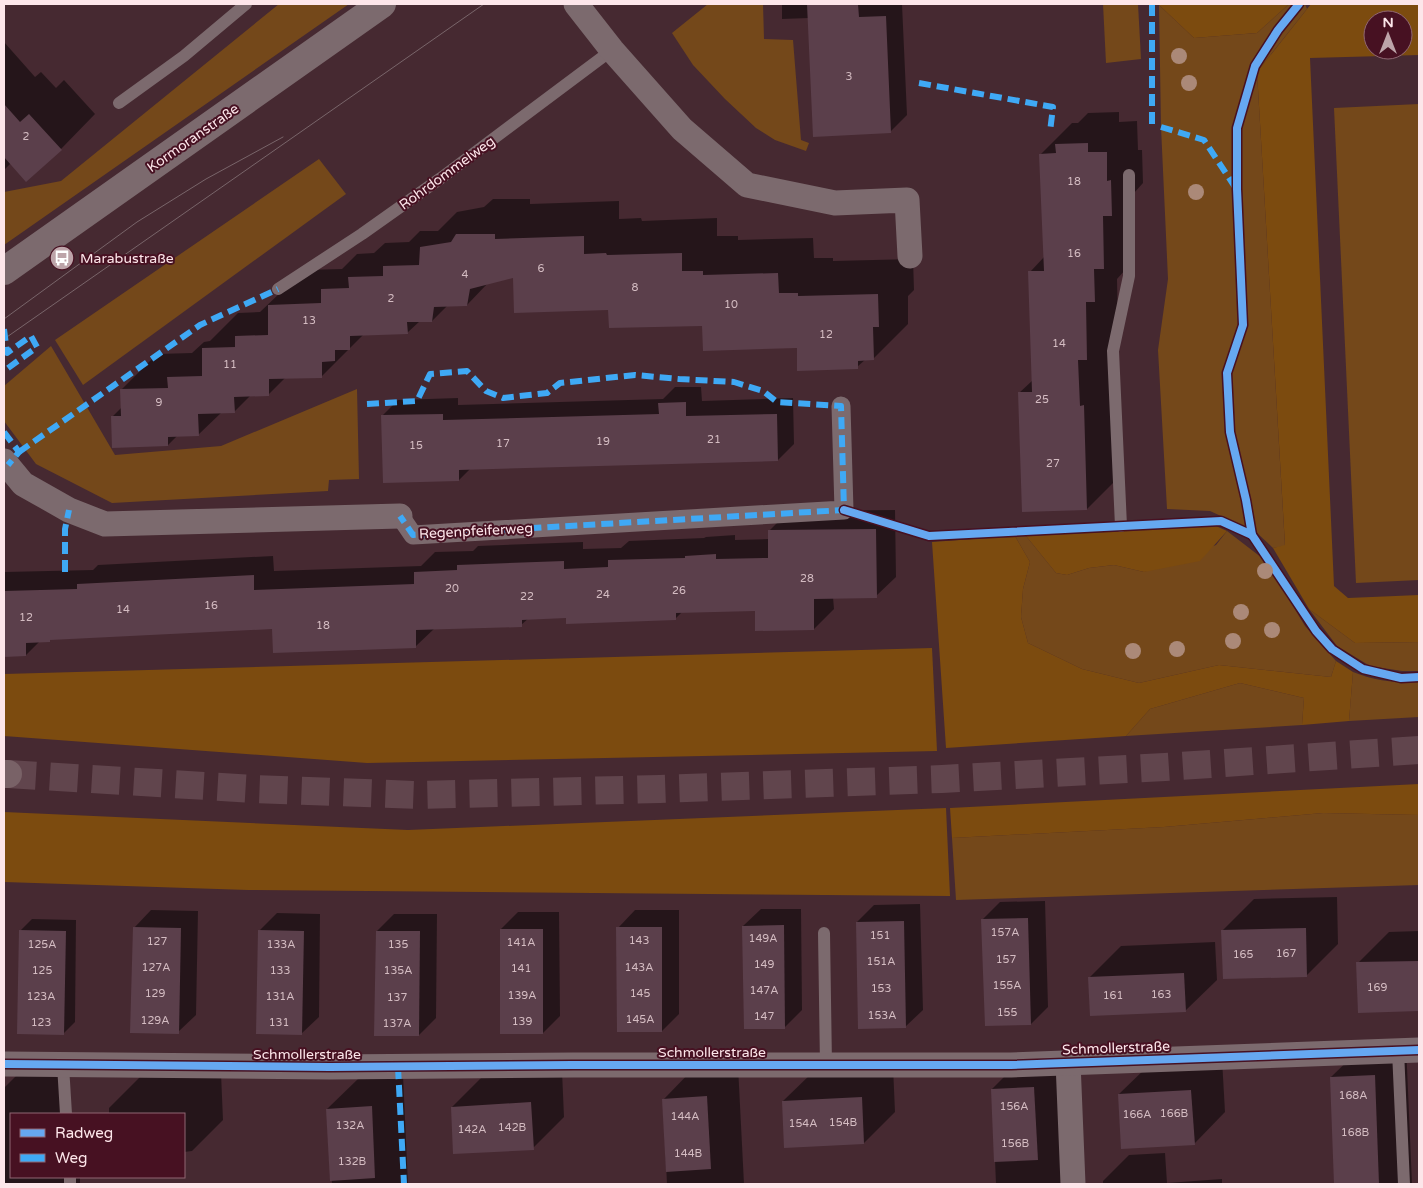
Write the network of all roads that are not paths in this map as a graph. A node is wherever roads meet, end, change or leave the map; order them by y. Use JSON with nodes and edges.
{"nodes":[{"id":1,"x":246,"y":4,"type":"edge"},
{"id":2,"x":382,"y":4,"type":"edge"},
{"id":3,"x":576,"y":4,"type":"edge"},
{"id":4,"x":612,"y":50,"type":"junction"},
{"id":5,"x":119,"y":103,"type":"dead end"},
{"id":6,"x":1129,"y":175,"type":"dead end"},
{"id":7,"x":910,"y":256,"type":"dead end"},
{"id":8,"x":4,"y":271,"type":"edge"},
{"id":9,"x":278,"y":289,"type":"dead end"},
{"id":10,"x":840,"y":406,"type":"dead end"},
{"id":11,"x":4,"y":461,"type":"edge"},
{"id":12,"x":400,"y":516,"type":"joint"},
{"id":13,"x":1121,"y":526,"type":"dead end"},
{"id":14,"x":824,"y":933,"type":"dead end"},
{"id":15,"x":1409,"y":1051,"type":"edge"},
{"id":16,"x":1068,"y":1062,"type":"junction"},
{"id":17,"x":4,"y":1064,"type":"edge"},
{"id":18,"x":63,"y":1065,"type":"junction"},
{"id":19,"x":826,"y":1065,"type":"junction"},
{"id":20,"x":66,"y":1113,"type":"edge"},
{"id":21,"x":1073,"y":1184,"type":"edge"},
{"id":22,"x":1404,"y":1184,"type":"edge"}],
"edges":[{"from":1,"to":5,"type":"lane"},
{"from":2,"to":8,"type":"street","name":"Kormoranstraße"},
{"from":3,"to":4,"type":"street"},
{"from":4,"to":7,"type":"street"},
{"from":4,"to":9,"type":"lane","name":"Rohrdommelweg"},
{"from":6,"to":13,"type":"lane"},
{"from":10,"to":12,"type":"street","name":"Regenpfeiferweg"},
{"from":11,"to":12,"type":"street","name":"Regenpfeiferweg"},
{"from":14,"to":19,"type":"lane"},
{"from":15,"to":16,"type":"street","name":"Schmollerstraße"},
{"from":15,"to":22,"type":"lane"},
{"from":16,"to":19,"type":"street","name":"Schmollerstraße"},
{"from":16,"to":21,"type":"street"},
{"from":17,"to":18,"type":"street","name":"Schmollerstraße"},
{"from":18,"to":19,"type":"street","name":"Schmollerstraße"},
{"from":18,"to":20,"type":"lane"}]}
